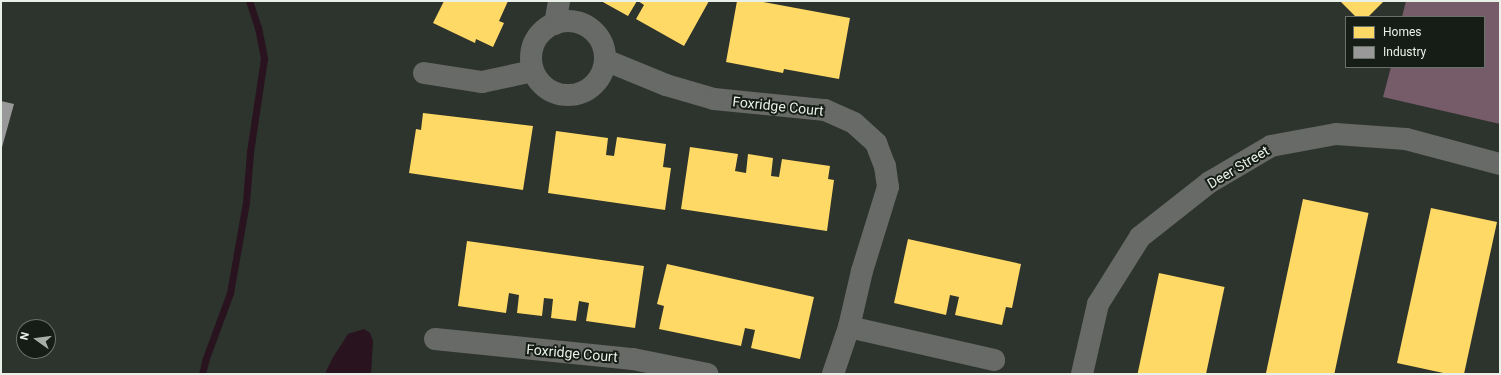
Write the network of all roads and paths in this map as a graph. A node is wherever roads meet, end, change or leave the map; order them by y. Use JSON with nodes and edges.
{"nodes":[{"id":1,"x":559,"y":1,"type":"edge"},
{"id":2,"x":555,"y":24,"type":"junction"},
{"id":3,"x":605,"y":60,"type":"junction"},
{"id":4,"x":533,"y":71,"type":"junction"},
{"id":5,"x":424,"y":73,"type":"dead end"},
{"id":6,"x":1500,"y":164,"type":"edge"},
{"id":7,"x":849,"y":327,"type":"junction"},
{"id":8,"x":435,"y":339,"type":"dead end"},
{"id":9,"x":994,"y":360,"type":"dead end"},
{"id":10,"x":707,"y":374,"type":"edge"},
{"id":11,"x":833,"y":374,"type":"edge"},
{"id":12,"x":1082,"y":374,"type":"edge"}],
"edges":[{"from":1,"to":2,"type":"street"},
{"from":2,"to":3,"type":"street"},
{"from":2,"to":4,"type":"street"},
{"from":3,"to":4,"type":"street"},
{"from":3,"to":7,"type":"street","name":"Foxridge Court"},
{"from":4,"to":5,"type":"street"},
{"from":6,"to":12,"type":"street","name":"Deer Street"},
{"from":7,"to":9,"type":"street"},
{"from":7,"to":11,"type":"street","name":"Foxridge Court"},
{"from":8,"to":10,"type":"street","name":"Foxridge Court"}]}
